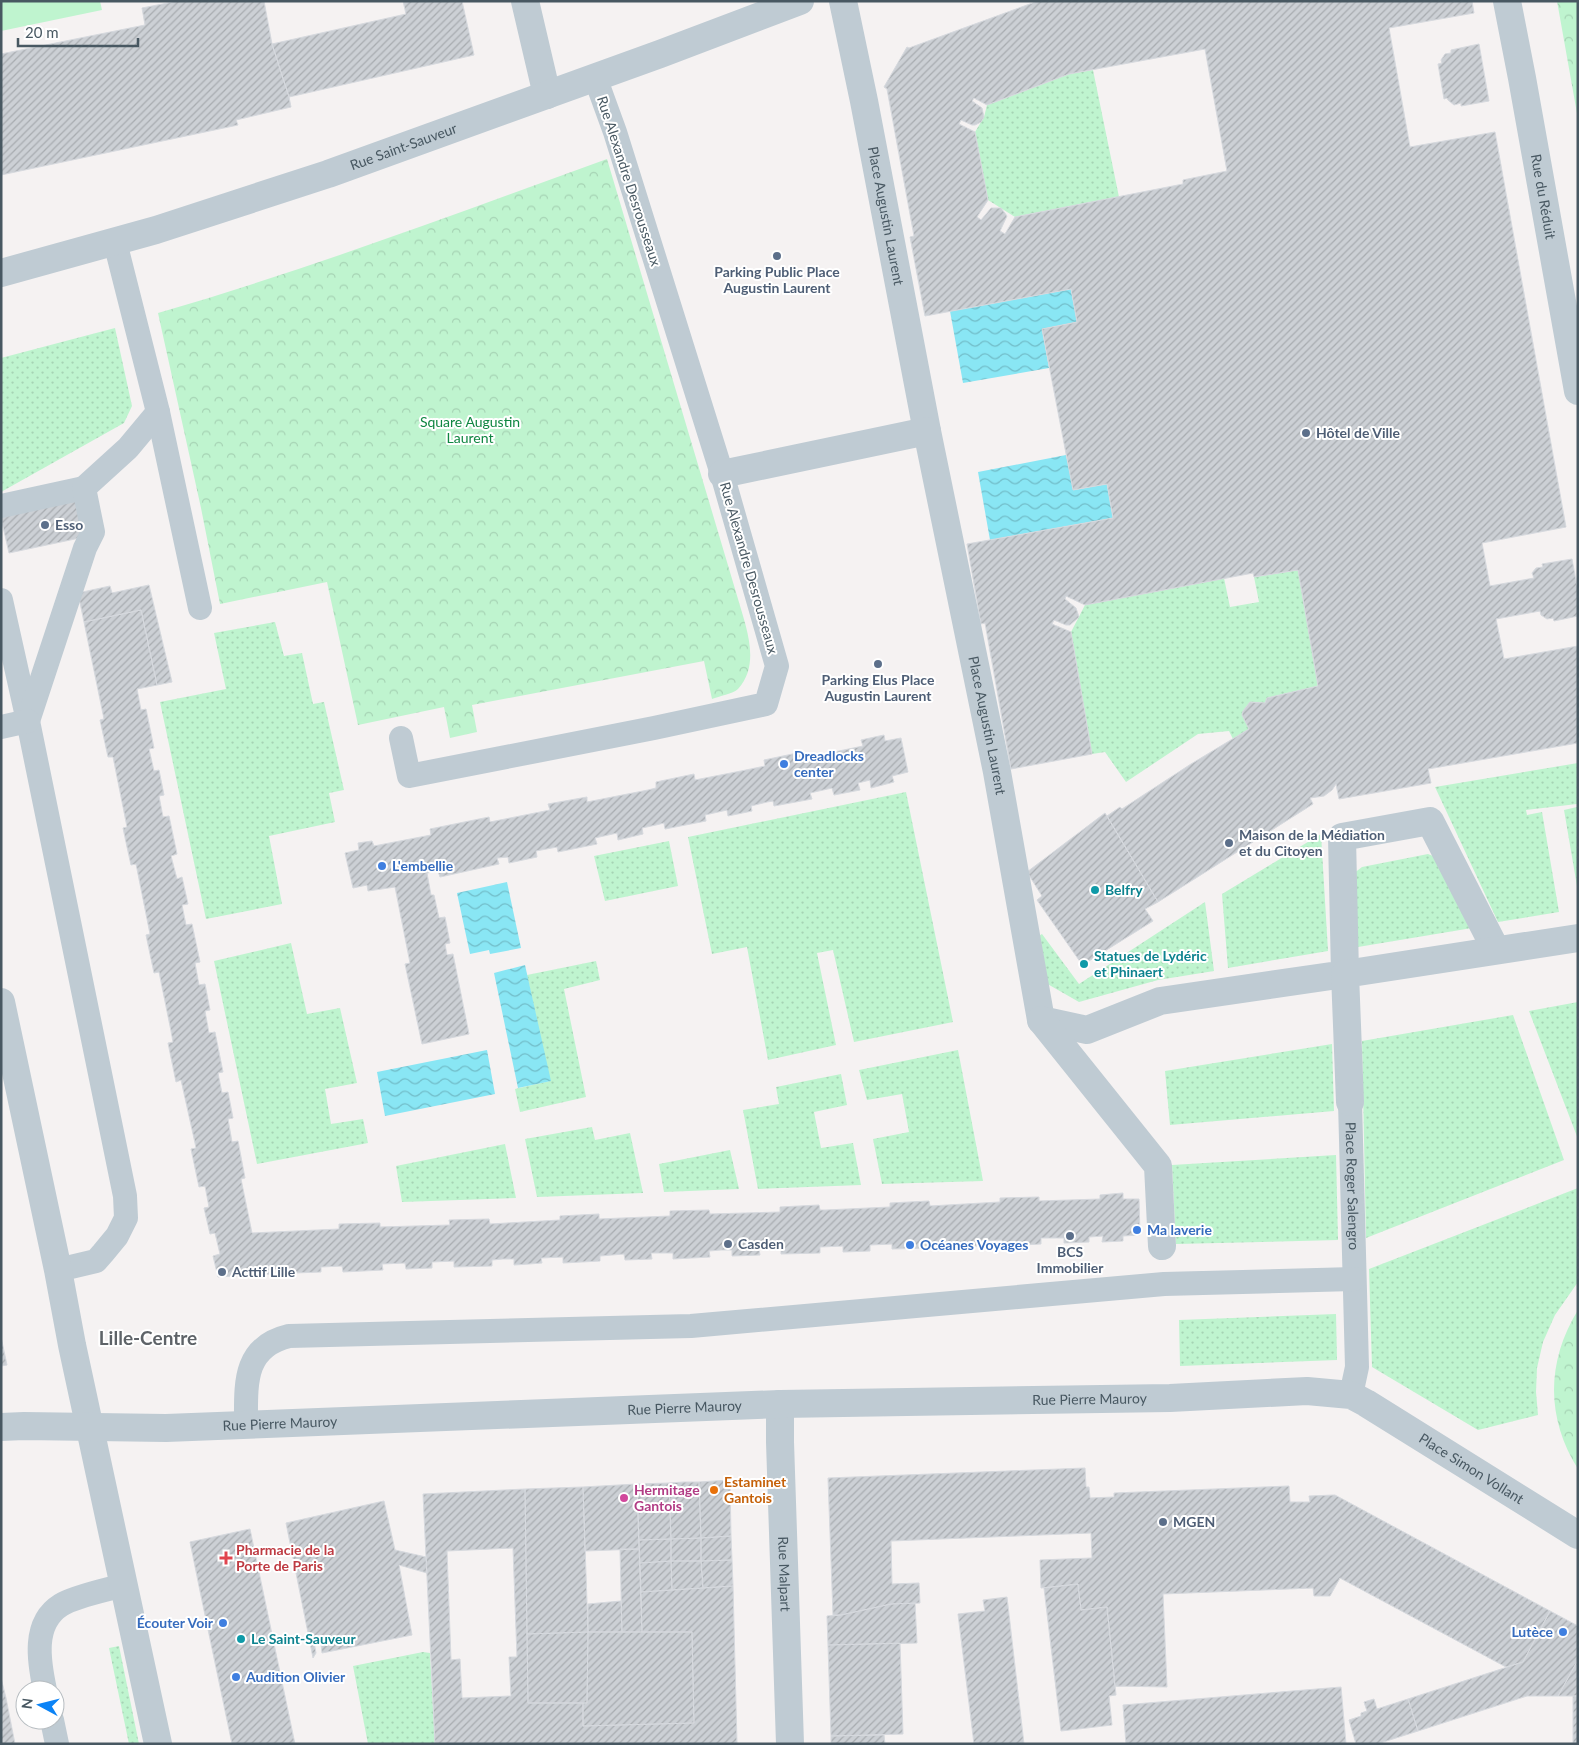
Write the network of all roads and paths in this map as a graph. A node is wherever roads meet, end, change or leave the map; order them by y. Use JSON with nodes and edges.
{"nodes":[{"id":1,"x":525,"y":1,"type":"edge"},
{"id":2,"x":800,"y":1,"type":"edge"},
{"id":3,"x":843,"y":1,"type":"edge"},
{"id":4,"x":1507,"y":1,"type":"edge"},
{"id":5,"x":596,"y":77,"type":"junction"},
{"id":6,"x":547,"y":95,"type":"junction"},
{"id":7,"x":115,"y":242,"type":"junction"},
{"id":8,"x":1,"y":273,"type":"edge"},
{"id":9,"x":1572,"y":322,"type":"edge"},
{"id":10,"x":1578,"y":391,"type":"edge"},
{"id":11,"x":158,"y":412,"type":"junction"},
{"id":12,"x":927,"y":431,"type":"junction"},
{"id":13,"x":722,"y":474,"type":"junction"},
{"id":14,"x":84,"y":488,"type":"junction"},
{"id":15,"x":1,"y":506,"type":"edge"},
{"id":16,"x":1,"y":600,"type":"edge"},
{"id":17,"x":200,"y":608,"type":"dead end"},
{"id":18,"x":28,"y":721,"type":"junction"},
{"id":19,"x":1,"y":728,"type":"edge"},
{"id":20,"x":401,"y":738,"type":"dead end"},
{"id":21,"x":1578,"y":938,"type":"edge"},
{"id":22,"x":1496,"y":950,"type":"junction"},
{"id":23,"x":1345,"y":974,"type":"junction"},
{"id":24,"x":1,"y":1002,"type":"edge"},
{"id":25,"x":1041,"y":1020,"type":"junction"},
{"id":26,"x":1350,"y":1102,"type":"joint"},
{"id":27,"x":1162,"y":1246,"type":"dead end"},
{"id":28,"x":58,"y":1270,"type":"junction"},
{"id":29,"x":1354,"y":1279,"type":"junction"},
{"id":30,"x":1358,"y":1399,"type":"junction"},
{"id":31,"x":780,"y":1404,"type":"junction"},
{"id":32,"x":246,"y":1424,"type":"junction"},
{"id":33,"x":91,"y":1427,"type":"junction"},
{"id":34,"x":1,"y":1428,"type":"edge"},
{"id":35,"x":1578,"y":1535,"type":"edge"},
{"id":36,"x":124,"y":1585,"type":"junction"},
{"id":37,"x":43,"y":1680,"type":"edge"},
{"id":38,"x":54,"y":1730,"type":"edge"},
{"id":39,"x":57,"y":1744,"type":"edge"},
{"id":40,"x":158,"y":1744,"type":"edge"},
{"id":41,"x":790,"y":1744,"type":"edge"}],
"edges":[{"from":1,"to":6,"type":"street"},
{"from":2,"to":5,"type":"street","name":"Rue Saint-Sauveur"},
{"from":3,"to":12,"type":"street","name":"Place Augustin Laurent"},
{"from":4,"to":9,"type":"street","name":"Rue du Réduit"},
{"from":5,"to":6,"type":"street","name":"Rue Saint-Sauveur"},
{"from":5,"to":13,"type":"lane","name":"Rue Alexandre Desrousseaux"},
{"from":6,"to":7,"type":"street","name":"Rue Saint-Sauveur"},
{"from":7,"to":8,"type":"street","name":"Rue Saint-Sauveur"},
{"from":7,"to":11,"type":"lane"},
{"from":9,"to":10,"type":"street","name":"Rue du Réduit"},
{"from":11,"to":14,"type":"lane"},
{"from":11,"to":17,"type":"lane"},
{"from":12,"to":13,"type":"street"},
{"from":12,"to":25,"type":"street","name":"Place Augustin Laurent"},
{"from":13,"to":20,"type":"lane","name":"Rue Alexandre Desrousseaux"},
{"from":14,"to":15,"type":"lane"},
{"from":14,"to":18,"type":"lane"},
{"from":16,"to":18,"type":"lane"},
{"from":18,"to":19,"type":"lane"},
{"from":18,"to":28,"type":"lane"},
{"from":21,"to":22,"type":"street"},
{"from":22,"to":23,"type":"street"},
{"from":22,"to":23,"type":"street","name":"Place Roger Salengro"},
{"from":23,"to":25,"type":"street"},
{"from":23,"to":26,"type":"street","name":"Place Roger Salengro"},
{"from":24,"to":28,"type":"street"},
{"from":25,"to":27,"type":"street","name":"Place Augustin Laurent"},
{"from":26,"to":29,"type":"lane","name":"Place Roger Salengro"},
{"from":28,"to":33,"type":"street"},
{"from":29,"to":30,"type":"lane","name":"Place Roger Salengro"},
{"from":29,"to":32,"type":"lane"},
{"from":30,"to":31,"type":"street","name":"Rue Pierre Mauroy"},
{"from":30,"to":35,"type":"street","name":"Place Simon Vollant"},
{"from":31,"to":32,"type":"street","name":"Rue Pierre Mauroy"},
{"from":31,"to":41,"type":"street","name":"Rue Malpart"},
{"from":32,"to":33,"type":"street","name":"Rue Pierre Mauroy"},
{"from":33,"to":34,"type":"street","name":"Rue Pierre Mauroy"},
{"from":33,"to":36,"type":"street"},
{"from":36,"to":37,"type":"lane"},
{"from":36,"to":40,"type":"street"},
{"from":38,"to":39,"type":"lane"}]}
